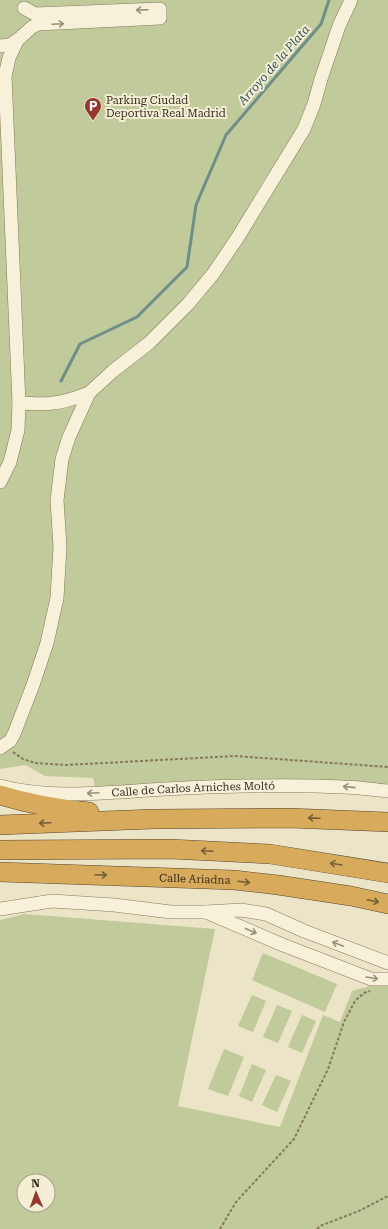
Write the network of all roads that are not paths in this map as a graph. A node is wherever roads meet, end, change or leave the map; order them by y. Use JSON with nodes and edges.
{"nodes":[{"id":1,"x":351,"y":0,"type":"edge"},
{"id":2,"x":20,"y":4,"type":"edge"},
{"id":3,"x":20,"y":38,"type":"junction"},
{"id":4,"x":0,"y":46,"type":"edge"},
{"id":5,"x":2,"y":71,"type":"edge"},
{"id":6,"x":4,"y":174,"type":"edge"},
{"id":7,"x":89,"y":392,"type":"junction"},
{"id":8,"x":19,"y":403,"type":"junction"},
{"id":9,"x":0,"y":482,"type":"edge"},
{"id":10,"x":2,"y":747,"type":"edge"},
{"id":11,"x":0,"y":786,"type":"edge"},
{"id":12,"x":388,"y":792,"type":"edge"},
{"id":13,"x":0,"y":795,"type":"edge"},
{"id":14,"x":154,"y":819,"type":"junction"},
{"id":15,"x":388,"y":822,"type":"edge"},
{"id":16,"x":0,"y":825,"type":"edge"},
{"id":17,"x":0,"y":850,"type":"edge"},
{"id":18,"x":0,"y":872,"type":"edge"},
{"id":19,"x":62,"y":873,"type":"junction"},
{"id":20,"x":388,"y":873,"type":"edge"},
{"id":21,"x":0,"y":881,"type":"edge"},
{"id":22,"x":388,"y":904,"type":"edge"},
{"id":23,"x":0,"y":908,"type":"edge"},
{"id":24,"x":206,"y":912,"type":"junction"},
{"id":25,"x":388,"y":963,"type":"edge"},
{"id":26,"x":388,"y":978,"type":"edge"}],
"edges":[{"from":1,"to":7,"type":"street"},
{"from":2,"to":3,"type":"street"},
{"from":3,"to":2,"type":"street","one_way":true},
{"from":3,"to":4,"type":"street"},
{"from":3,"to":5,"type":"street"},
{"from":5,"to":6,"type":"street"},
{"from":6,"to":8,"type":"street"},
{"from":7,"to":8,"type":"street"},
{"from":7,"to":10,"type":"street"},
{"from":8,"to":9,"type":"street"},
{"from":12,"to":11,"type":"street","name":"Calle de Carlos Arniches Moltó","one_way":true},
{"from":13,"to":14,"type":"highway"},
{"from":15,"to":14,"type":"highway","one_way":true},
{"from":14,"to":16,"type":"highway","one_way":true},
{"from":20,"to":17,"type":"highway","one_way":true},
{"from":18,"to":19,"type":"highway","name":"Calle Ariadna"},
{"from":19,"to":21,"type":"highway"},
{"from":19,"to":22,"type":"highway","name":"Calle Ariadna","one_way":true},
{"from":23,"to":24,"type":"street"},
{"from":25,"to":24,"type":"street","one_way":true},
{"from":24,"to":26,"type":"street","one_way":true}]}
